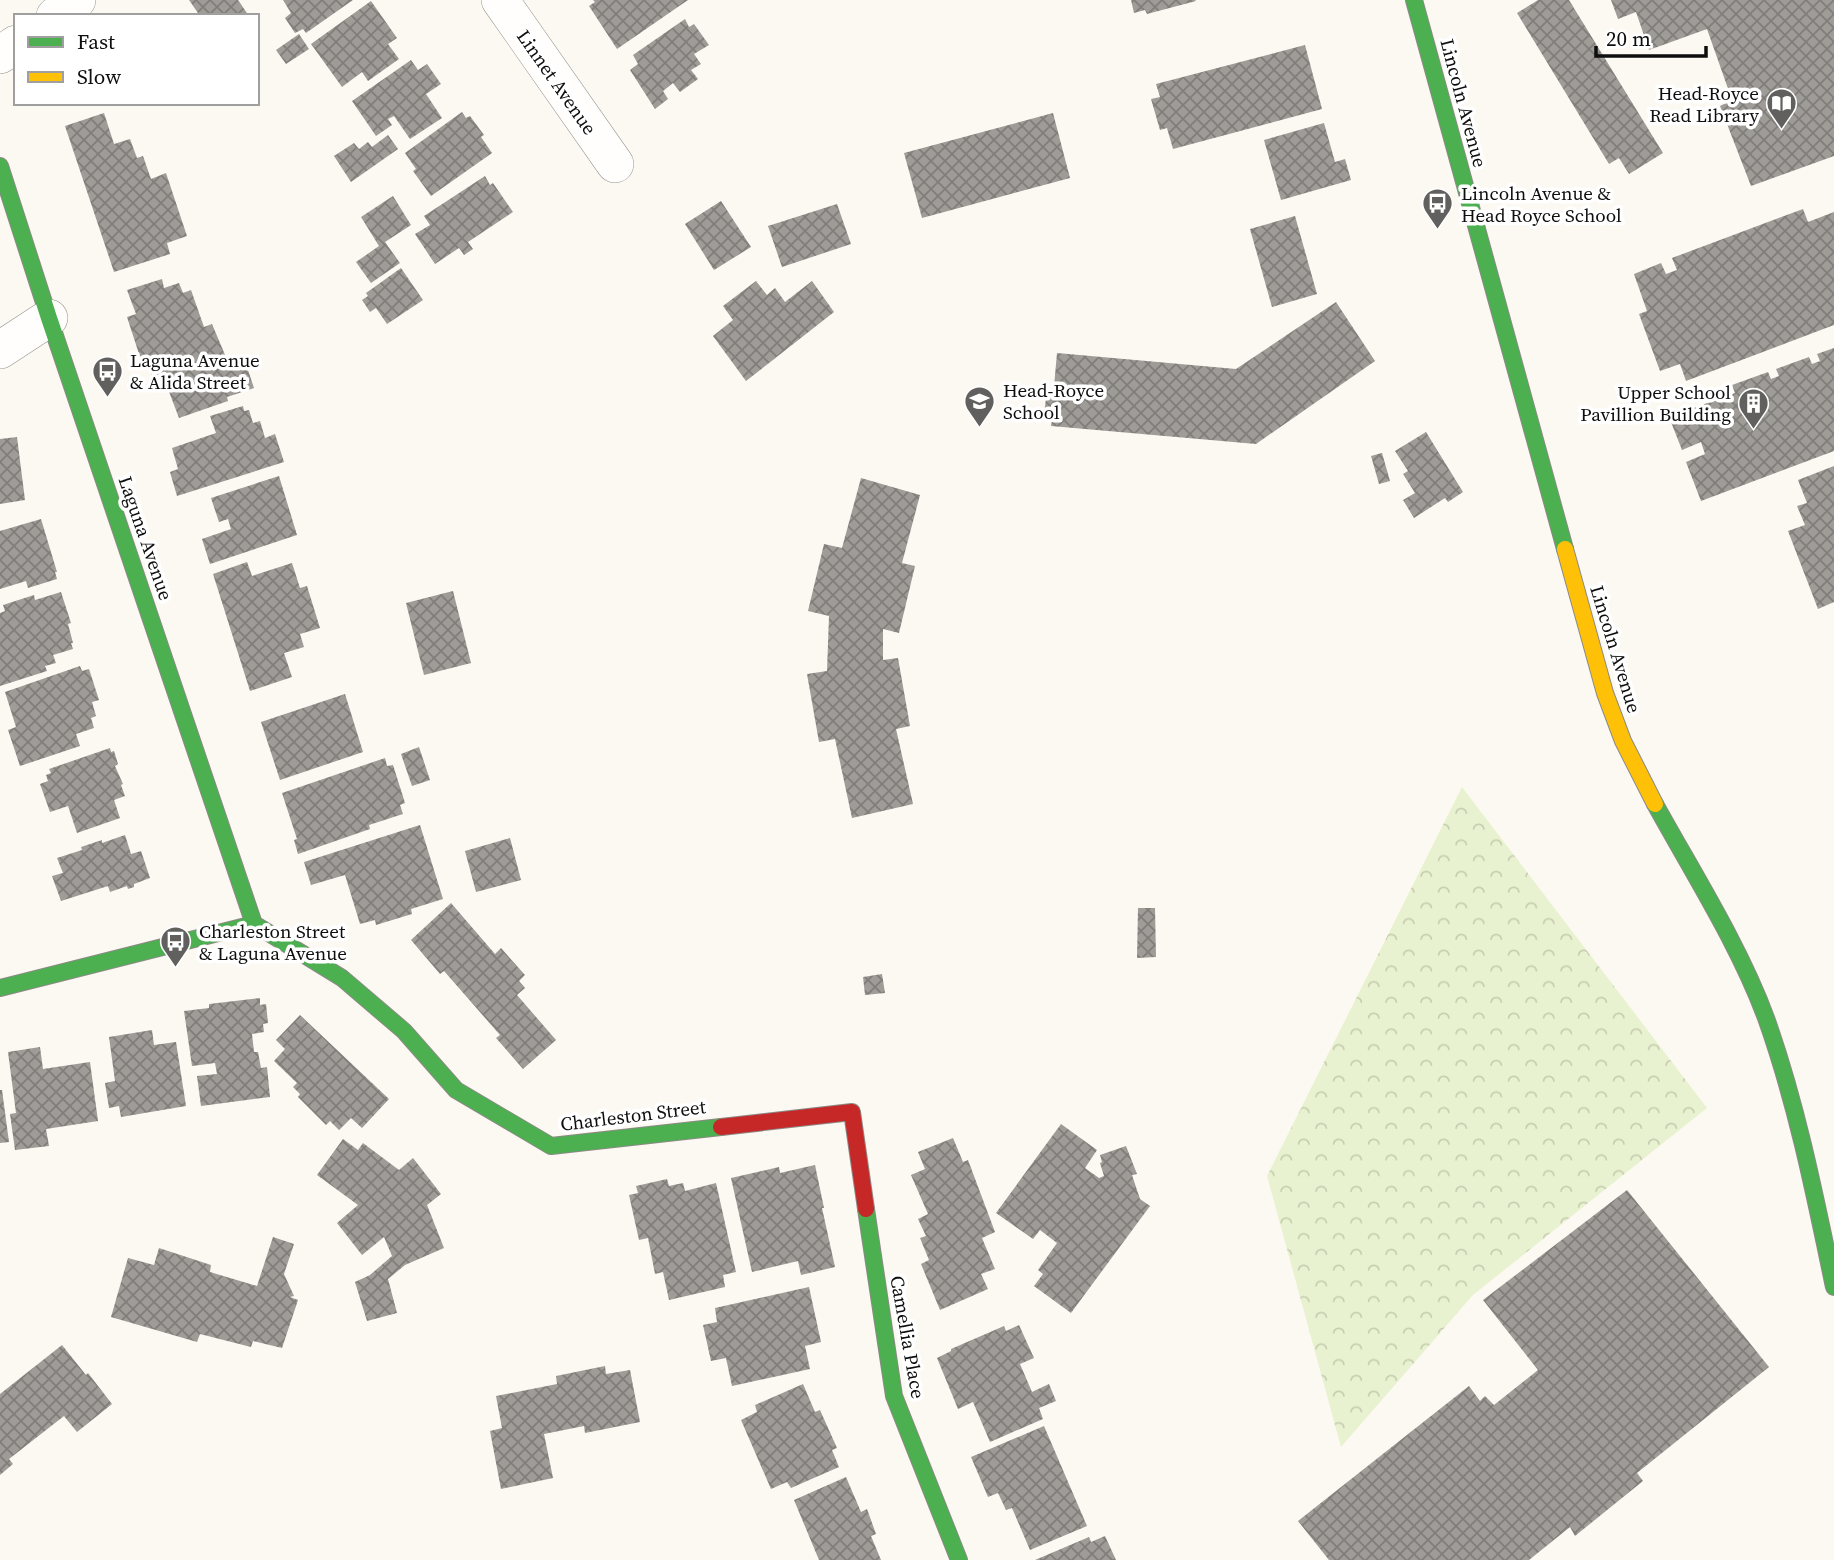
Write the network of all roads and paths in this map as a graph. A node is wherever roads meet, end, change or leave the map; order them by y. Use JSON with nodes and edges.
{"nodes":[{"id":1,"x":78,"y":0,"type":"edge"},
{"id":2,"x":500,"y":0,"type":"edge"},
{"id":3,"x":1414,"y":0,"type":"edge"},
{"id":4,"x":58,"y":14,"type":"edge"},
{"id":5,"x":615,"y":164,"type":"dead end"},
{"id":6,"x":0,"y":166,"type":"edge"},
{"id":7,"x":49,"y":318,"type":"junction"},
{"id":8,"x":0,"y":350,"type":"edge"},
{"id":9,"x":254,"y":924,"type":"junction"},
{"id":10,"x":0,"y":988,"type":"edge"},
{"id":11,"x":852,"y":1112,"type":"joint"},
{"id":12,"x":1834,"y":1287,"type":"edge"},
{"id":13,"x":958,"y":1560,"type":"edge"}],
"edges":[{"from":1,"to":4,"type":"street"},
{"from":2,"to":5,"type":"street","name":"Linnet Avenue"},
{"from":3,"to":12,"type":"street","name":"Lincoln Avenue"},
{"from":6,"to":7,"type":"street","name":"Laguna Avenue"},
{"from":7,"to":8,"type":"street"},
{"from":7,"to":9,"type":"street","name":"Laguna Avenue"},
{"from":9,"to":10,"type":"street"},
{"from":9,"to":11,"type":"street","name":"Charleston Street"},
{"from":11,"to":13,"type":"street","name":"Camellia Place"}]}
